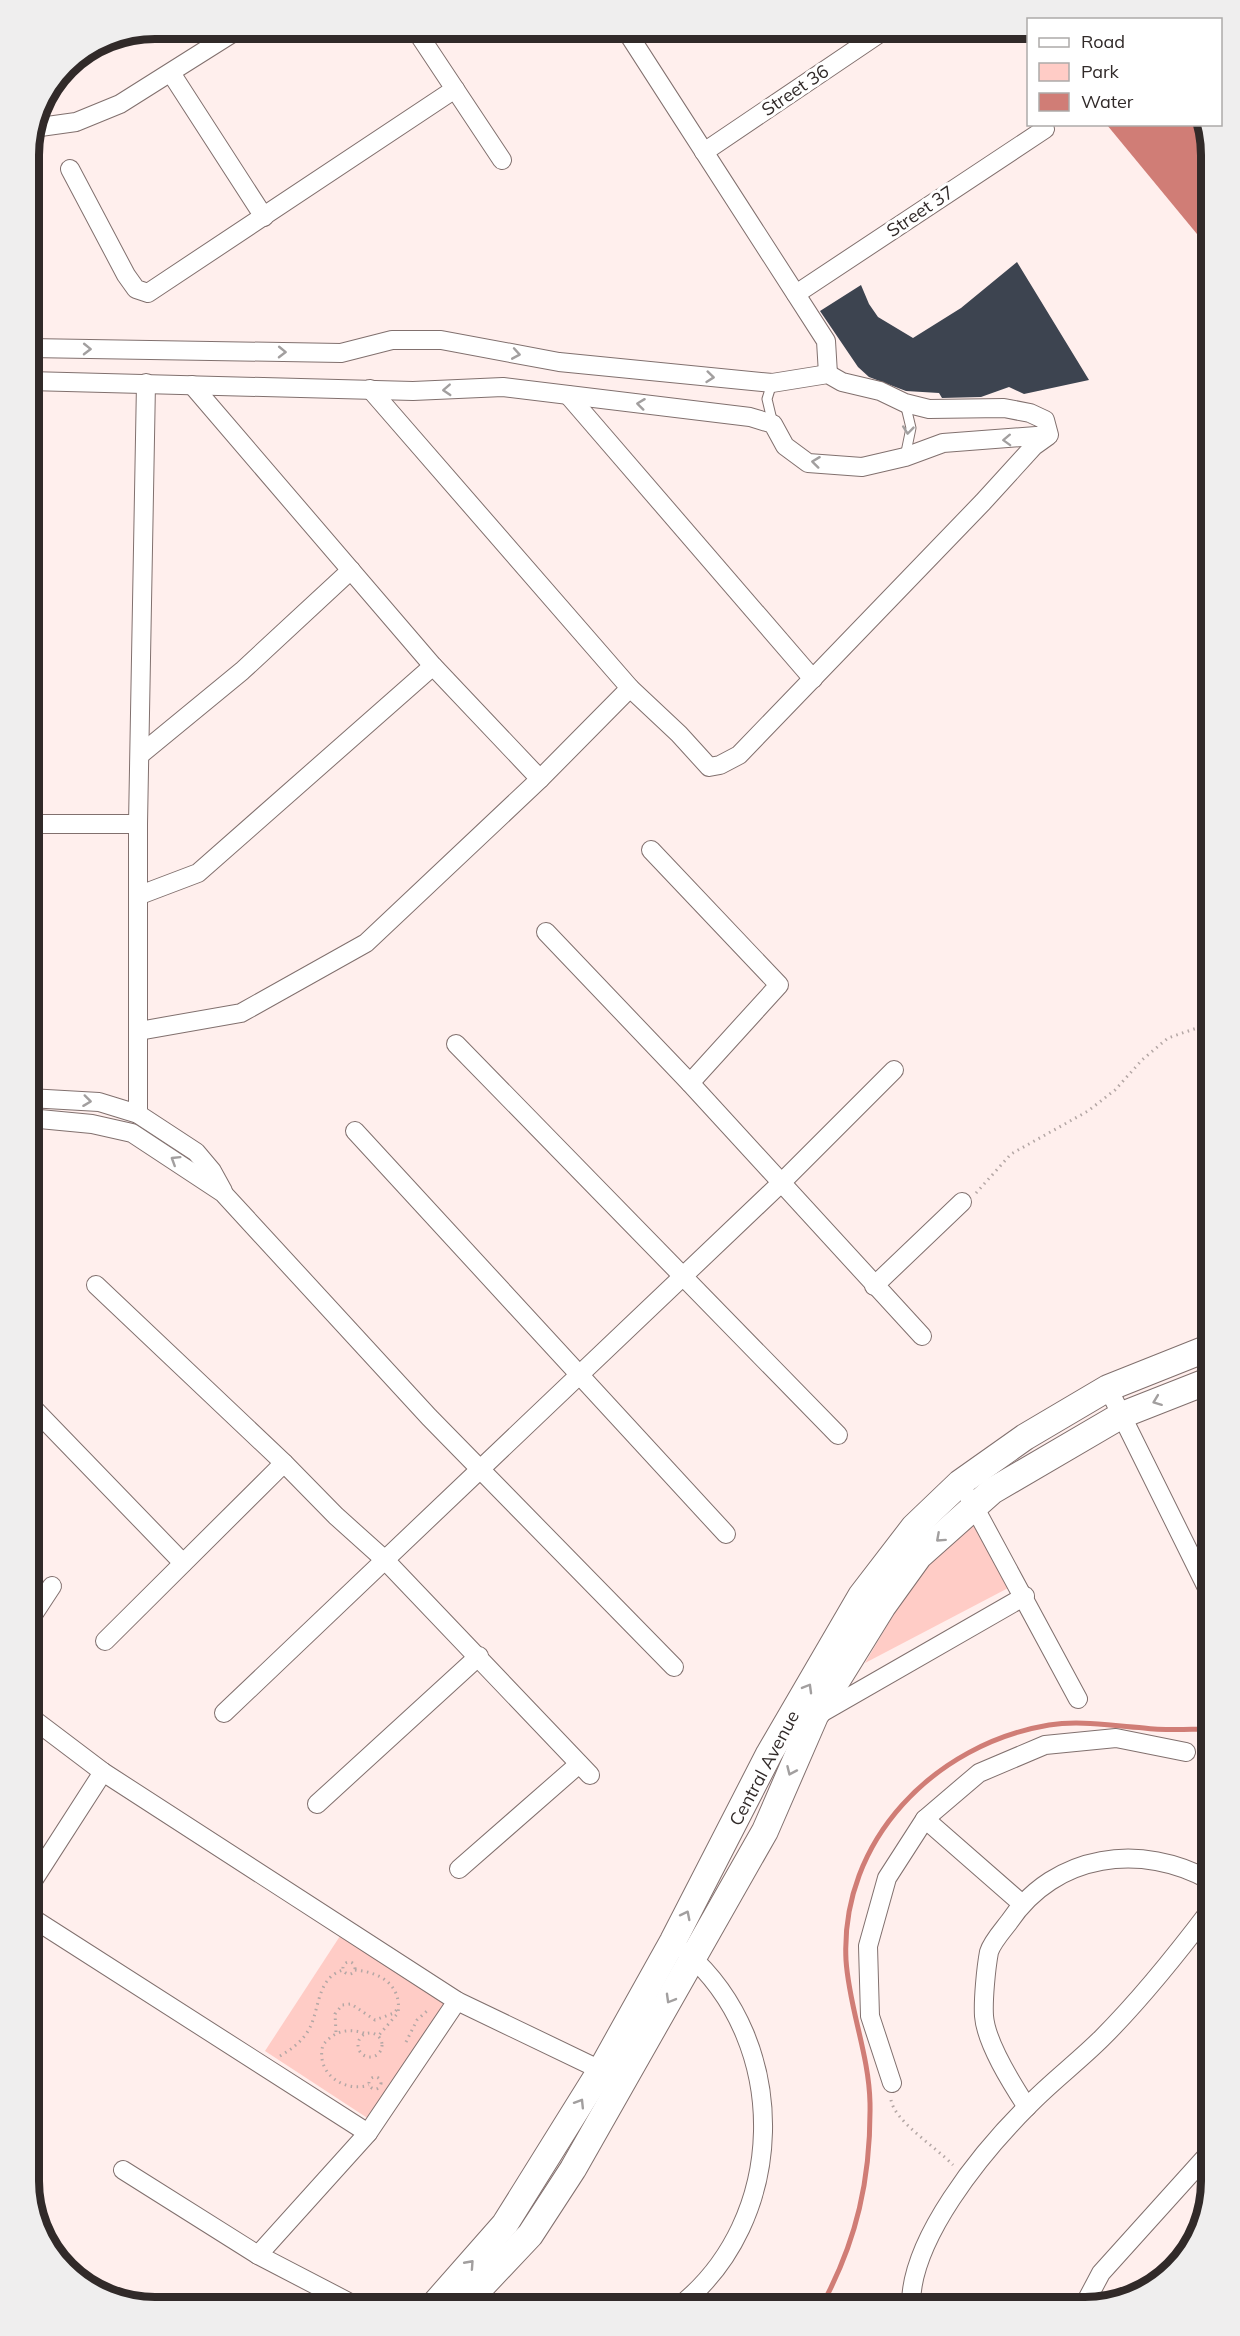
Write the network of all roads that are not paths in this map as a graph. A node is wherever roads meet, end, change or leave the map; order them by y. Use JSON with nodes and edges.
{"nodes":[{"id":1,"x":222,"y":39,"type":"edge"},
{"id":2,"x":422,"y":39,"type":"edge"},
{"id":3,"x":631,"y":39,"type":"edge"},
{"id":4,"x":871,"y":39,"type":"edge"},
{"id":5,"x":171,"y":73,"type":"junction"},
{"id":6,"x":455,"y":89,"type":"junction"},
{"id":7,"x":43,"y":127,"type":"edge"},
{"id":8,"x":1045,"y":129,"type":"dead end"},
{"id":9,"x":704,"y":152,"type":"junction"},
{"id":10,"x":502,"y":160,"type":"dead end"},
{"id":11,"x":70,"y":169,"type":"dead end"},
{"id":12,"x":264,"y":217,"type":"junction"},
{"id":13,"x":795,"y":294,"type":"junction"},
{"id":14,"x":39,"y":348,"type":"edge"},
{"id":15,"x":828,"y":374,"type":"junction"},
{"id":16,"x":39,"y":381,"type":"edge"},
{"id":17,"x":146,"y":383,"type":"junction"},
{"id":18,"x":772,"y":383,"type":"junction"},
{"id":19,"x":192,"y":385,"type":"junction"},
{"id":20,"x":370,"y":389,"type":"junction"},
{"id":21,"x":568,"y":395,"type":"junction"},
{"id":22,"x":905,"y":403,"type":"junction"},
{"id":23,"x":773,"y":424,"type":"junction"},
{"id":24,"x":1049,"y":435,"type":"junction"},
{"id":25,"x":905,"y":457,"type":"junction"},
{"id":26,"x":351,"y":570,"type":"junction"},
{"id":27,"x":434,"y":666,"type":"junction"},
{"id":28,"x":813,"y":679,"type":"junction"},
{"id":29,"x":630,"y":688,"type":"junction"},
{"id":30,"x":141,"y":754,"type":"junction"},
{"id":31,"x":540,"y":778,"type":"junction"},
{"id":32,"x":39,"y":824,"type":"edge"},
{"id":33,"x":138,"y":824,"type":"junction"},
{"id":34,"x":651,"y":850,"type":"dead end"},
{"id":35,"x":140,"y":894,"type":"junction"},
{"id":36,"x":546,"y":932,"type":"dead end"},
{"id":37,"x":139,"y":1031,"type":"junction"},
{"id":38,"x":456,"y":1044,"type":"dead end"},
{"id":39,"x":894,"y":1070,"type":"dead end"},
{"id":40,"x":690,"y":1083,"type":"junction"},
{"id":41,"x":39,"y":1099,"type":"edge"},
{"id":42,"x":138,"y":1114,"type":"junction"},
{"id":43,"x":39,"y":1119,"type":"edge"},
{"id":44,"x":355,"y":1131,"type":"dead end"},
{"id":45,"x":781,"y":1184,"type":"junction"},
{"id":46,"x":223,"y":1193,"type":"junction"},
{"id":47,"x":962,"y":1202,"type":"road end"},
{"id":48,"x":683,"y":1277,"type":"junction"},
{"id":49,"x":96,"y":1285,"type":"dead end"},
{"id":50,"x":874,"y":1286,"type":"junction"},
{"id":51,"x":922,"y":1336,"type":"dead end"},
{"id":52,"x":1201,"y":1351,"type":"edge"},
{"id":53,"x":580,"y":1375,"type":"junction"},
{"id":54,"x":1201,"y":1384,"type":"edge"},
{"id":55,"x":1108,"y":1388,"type":"junction"},
{"id":56,"x":39,"y":1414,"type":"edge"},
{"id":57,"x":1122,"y":1415,"type":"junction"},
{"id":58,"x":838,"y":1435,"type":"dead end"},
{"id":59,"x":284,"y":1463,"type":"junction"},
{"id":60,"x":480,"y":1470,"type":"junction"},
{"id":61,"x":960,"y":1484,"type":"junction"},
{"id":62,"x":975,"y":1506,"type":"junction"},
{"id":63,"x":726,"y":1534,"type":"dead end"},
{"id":64,"x":385,"y":1560,"type":"junction"},
{"id":65,"x":183,"y":1563,"type":"junction"},
{"id":66,"x":1201,"y":1574,"type":"edge"},
{"id":67,"x":52,"y":1586,"type":"dead end"},
{"id":68,"x":1025,"y":1596,"type":"junction"},
{"id":69,"x":39,"y":1605,"type":"edge"},
{"id":70,"x":105,"y":1641,"type":"dead end"},
{"id":71,"x":479,"y":1656,"type":"junction"},
{"id":72,"x":674,"y":1667,"type":"dead end"},
{"id":73,"x":1078,"y":1698,"type":"dead end"},
{"id":74,"x":224,"y":1713,"type":"dead end"},
{"id":75,"x":815,"y":1716,"type":"junction"},
{"id":76,"x":39,"y":1724,"type":"edge"},
{"id":77,"x":1186,"y":1752,"type":"dead end"},
{"id":78,"x":769,"y":1754,"type":"junction"},
{"id":79,"x":103,"y":1772,"type":"junction"},
{"id":80,"x":317,"y":1804,"type":"dead end"},
{"id":81,"x":925,"y":1819,"type":"junction"},
{"id":82,"x":459,"y":1869,"type":"dead end"},
{"id":83,"x":39,"y":1870,"type":"edge"},
{"id":84,"x":1201,"y":1875,"type":"edge"},
{"id":85,"x":1022,"y":1903,"type":"junction"},
{"id":86,"x":39,"y":1923,"type":"edge"},
{"id":87,"x":1201,"y":1923,"type":"edge"},
{"id":88,"x":673,"y":1941,"type":"junction"},
{"id":89,"x":693,"y":1958,"type":"junction"},
{"id":90,"x":457,"y":2001,"type":"junction"},
{"id":91,"x":612,"y":2075,"type":"junction"},
{"id":92,"x":892,"y":2083,"type":"road end"},
{"id":93,"x":1026,"y":2107,"type":"junction"},
{"id":94,"x":368,"y":2133,"type":"junction"},
{"id":95,"x":1201,"y":2163,"type":"edge"},
{"id":96,"x":123,"y":2170,"type":"dead end"},
{"id":97,"x":258,"y":2255,"type":"junction"},
{"id":98,"x":339,"y":2297,"type":"edge"},
{"id":99,"x":441,"y":2297,"type":"edge"},
{"id":100,"x":471,"y":2297,"type":"edge"},
{"id":101,"x":690,"y":2297,"type":"edge"},
{"id":102,"x":913,"y":2297,"type":"edge"},
{"id":103,"x":1088,"y":2297,"type":"edge"}],
"edges":[{"from":1,"to":5,"type":"street"},
{"from":2,"to":6,"type":"street"},
{"from":3,"to":9,"type":"street"},
{"from":4,"to":9,"type":"street","name":"Street 36"},
{"from":5,"to":7,"type":"street"},
{"from":5,"to":12,"type":"street"},
{"from":6,"to":10,"type":"street"},
{"from":6,"to":12,"type":"street"},
{"from":8,"to":13,"type":"street","name":"Street 37"},
{"from":9,"to":13,"type":"street"},
{"from":11,"to":12,"type":"street"},
{"from":13,"to":15,"type":"street"},
{"from":14,"to":18,"type":"street","one_way":true},
{"from":15,"to":18,"type":"street"},
{"from":15,"to":22,"type":"street"},
{"from":16,"to":17,"type":"street"},
{"from":17,"to":19,"type":"street"},
{"from":17,"to":30,"type":"street"},
{"from":18,"to":23,"type":"lane"},
{"from":19,"to":20,"type":"street"},
{"from":19,"to":26,"type":"street"},
{"from":21,"to":20,"type":"street","one_way":true},
{"from":20,"to":29,"type":"street"},
{"from":23,"to":21,"type":"street","one_way":true},
{"from":21,"to":28,"type":"street"},
{"from":22,"to":24,"type":"street"},
{"from":22,"to":25,"type":"lane","one_way":true},
{"from":25,"to":23,"type":"street","one_way":true},
{"from":24,"to":25,"type":"street","one_way":true},
{"from":24,"to":28,"type":"street"},
{"from":26,"to":27,"type":"street"},
{"from":26,"to":30,"type":"street"},
{"from":27,"to":31,"type":"street"},
{"from":27,"to":35,"type":"street"},
{"from":28,"to":29,"type":"street"},
{"from":29,"to":31,"type":"street"},
{"from":30,"to":33,"type":"street"},
{"from":31,"to":37,"type":"street"},
{"from":32,"to":33,"type":"street"},
{"from":33,"to":35,"type":"street"},
{"from":34,"to":40,"type":"street"},
{"from":35,"to":37,"type":"street"},
{"from":36,"to":40,"type":"street"},
{"from":37,"to":42,"type":"street"},
{"from":38,"to":48,"type":"street"},
{"from":39,"to":45,"type":"street"},
{"from":40,"to":45,"type":"street"},
{"from":41,"to":42,"type":"street","one_way":true},
{"from":42,"to":46,"type":"street"},
{"from":46,"to":43,"type":"street","one_way":true},
{"from":44,"to":53,"type":"street"},
{"from":45,"to":48,"type":"street"},
{"from":45,"to":50,"type":"street"},
{"from":46,"to":60,"type":"street"},
{"from":47,"to":50,"type":"street"},
{"from":48,"to":53,"type":"street"},
{"from":48,"to":58,"type":"street"},
{"from":49,"to":59,"type":"street"},
{"from":50,"to":51,"type":"street"},
{"from":52,"to":55,"type":"street","name":"Central Avenue"},
{"from":53,"to":60,"type":"street"},
{"from":53,"to":63,"type":"street"},
{"from":54,"to":57,"type":"street","name":"Central Avenue","one_way":true},
{"from":55,"to":57,"type":"street"},
{"from":55,"to":61,"type":"street","name":"Central Avenue"},
{"from":56,"to":65,"type":"street"},
{"from":57,"to":62,"type":"street","name":"Central Avenue"},
{"from":57,"to":66,"type":"street"},
{"from":59,"to":64,"type":"street"},
{"from":59,"to":65,"type":"street"},
{"from":60,"to":64,"type":"street"},
{"from":60,"to":72,"type":"street"},
{"from":61,"to":62,"type":"street"},
{"from":78,"to":61,"type":"street","name":"Central Avenue","one_way":true},
{"from":62,"to":68,"type":"street"},
{"from":62,"to":75,"type":"street","name":"Central Avenue","one_way":true},
{"from":64,"to":71,"type":"street"},
{"from":64,"to":74,"type":"street"},
{"from":65,"to":70,"type":"street"},
{"from":67,"to":69,"type":"street"},
{"from":68,"to":73,"type":"street"},
{"from":68,"to":75,"type":"street"},
{"from":71,"to":80,"type":"street"},
{"from":71,"to":82,"type":"street"},
{"from":75,"to":78,"type":"street"},
{"from":75,"to":89,"type":"street","name":"Central Avenue","one_way":true},
{"from":76,"to":79,"type":"street"},
{"from":77,"to":81,"type":"street"},
{"from":88,"to":78,"type":"street","name":"Central Avenue","one_way":true},
{"from":79,"to":83,"type":"street"},
{"from":79,"to":90,"type":"street"},
{"from":81,"to":85,"type":"street"},
{"from":81,"to":92,"type":"street"},
{"from":84,"to":85,"type":"street"},
{"from":85,"to":93,"type":"street"},
{"from":86,"to":94,"type":"street"},
{"from":87,"to":93,"type":"street"},
{"from":88,"to":89,"type":"street"},
{"from":88,"to":91,"type":"street","name":"Central Avenue"},
{"from":89,"to":91,"type":"street","name":"Central Avenue","one_way":true},
{"from":89,"to":101,"type":"street"},
{"from":90,"to":91,"type":"street"},
{"from":90,"to":94,"type":"street"},
{"from":99,"to":91,"type":"street","name":"Central Avenue","one_way":true},
{"from":91,"to":100,"type":"street","name":"Central Avenue"},
{"from":93,"to":102,"type":"street"},
{"from":94,"to":97,"type":"street"},
{"from":95,"to":103,"type":"street"},
{"from":96,"to":97,"type":"street"},
{"from":97,"to":98,"type":"street"}]}
